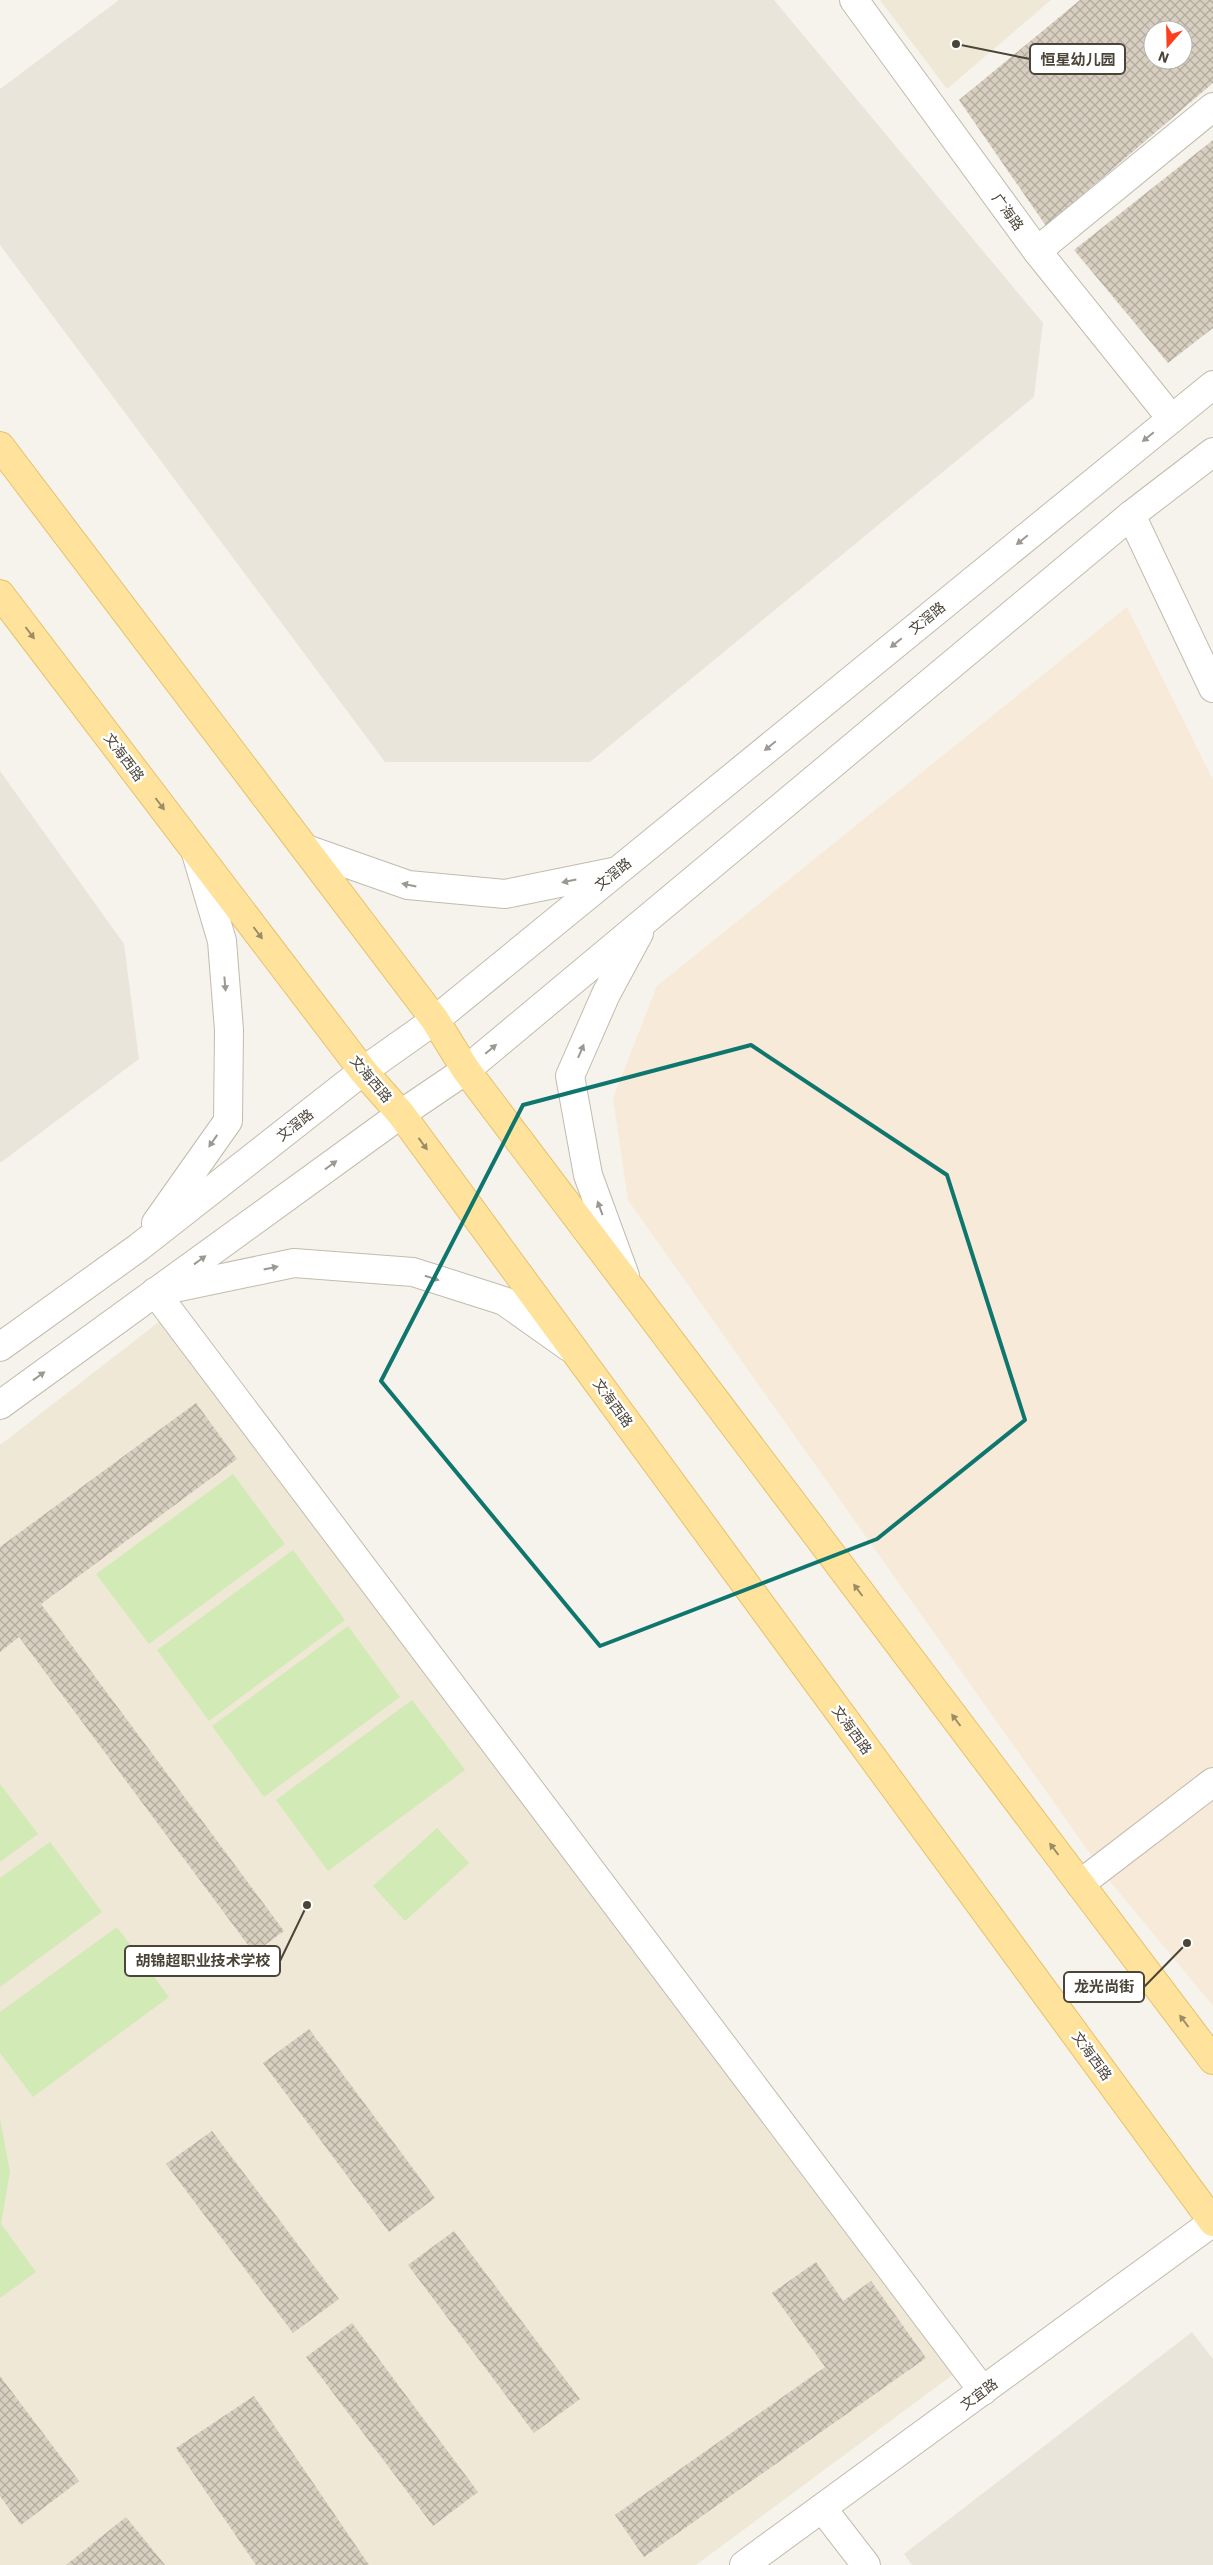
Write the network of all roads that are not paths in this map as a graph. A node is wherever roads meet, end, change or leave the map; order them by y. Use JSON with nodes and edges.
{"nodes":[{"id":1,"x":854,"y":0,"type":"edge"},
{"id":2,"x":1213,"y":107,"type":"edge"},
{"id":3,"x":1037,"y":251,"type":"junction"},
{"id":4,"x":1213,"y":385,"type":"edge"},
{"id":5,"x":1171,"y":418,"type":"junction"},
{"id":6,"x":0,"y":446,"type":"edge"},
{"id":7,"x":1213,"y":452,"type":"edge"},
{"id":8,"x":1131,"y":515,"type":"junction"},
{"id":9,"x":0,"y":594,"type":"edge"},
{"id":10,"x":1213,"y":688,"type":"edge"},
{"id":11,"x":306,"y":849,"type":"junction"},
{"id":12,"x":196,"y":851,"type":"junction"},
{"id":13,"x":617,"y":871,"type":"junction"},
{"id":14,"x":645,"y":921,"type":"junction"},
{"id":15,"x":435,"y":1020,"type":"junction"},
{"id":16,"x":466,"y":1070,"type":"junction"},
{"id":17,"x":363,"y":1071,"type":"junction"},
{"id":18,"x":401,"y":1114,"type":"junction"},
{"id":19,"x":140,"y":1247,"type":"junction"},
{"id":20,"x":629,"y":1287,"type":"junction"},
{"id":21,"x":155,"y":1292,"type":"junction"},
{"id":22,"x":0,"y":1346,"type":"edge"},
{"id":23,"x":574,"y":1351,"type":"junction"},
{"id":24,"x":0,"y":1405,"type":"edge"},
{"id":25,"x":1213,"y":1782,"type":"edge"},
{"id":26,"x":1080,"y":1884,"type":"junction"},
{"id":27,"x":1213,"y":2060,"type":"edge"},
{"id":28,"x":1213,"y":2222,"type":"edge"},
{"id":29,"x":983,"y":2391,"type":"junction"},
{"id":30,"x":822,"y":2508,"type":"junction"},
{"id":31,"x":744,"y":2565,"type":"edge"},
{"id":32,"x":866,"y":2565,"type":"edge"}],
"edges":[{"from":1,"to":3,"type":"street","name":"广海路"},
{"from":2,"to":3,"type":"street"},
{"from":3,"to":5,"type":"street","name":"广海路"},
{"from":4,"to":5,"type":"street","name":"文滘路"},
{"from":5,"to":13,"type":"street","name":"文滘路","one_way":true},
{"from":6,"to":11,"type":"main road"},
{"from":7,"to":8,"type":"street"},
{"from":8,"to":10,"type":"street"},
{"from":8,"to":14,"type":"street"},
{"from":9,"to":12,"type":"main road","name":"文海西路","one_way":true},
{"from":13,"to":11,"type":"street","one_way":true},
{"from":11,"to":15,"type":"main road"},
{"from":12,"to":17,"type":"main road","name":"文海西路","one_way":true},
{"from":12,"to":19,"type":"street","one_way":true},
{"from":13,"to":15,"type":"street","name":"文滘路"},
{"from":16,"to":14,"type":"street","one_way":true},
{"from":20,"to":14,"type":"street","one_way":true},
{"from":15,"to":16,"type":"main road"},
{"from":15,"to":17,"type":"street","name":"文滘路"},
{"from":16,"to":18,"type":"street"},
{"from":16,"to":20,"type":"main road"},
{"from":17,"to":18,"type":"main road","name":"文海西路"},
{"from":17,"to":19,"type":"street","name":"文滘路"},
{"from":21,"to":18,"type":"street","one_way":true},
{"from":18,"to":23,"type":"main road","name":"文海西路","one_way":true},
{"from":19,"to":22,"type":"street","name":"文滘路"},
{"from":26,"to":20,"type":"main road","one_way":true},
{"from":21,"to":23,"type":"street","one_way":true},
{"from":24,"to":21,"type":"street","one_way":true},
{"from":21,"to":29,"type":"street"},
{"from":23,"to":28,"type":"main road","name":"文海西路"},
{"from":25,"to":26,"type":"street"},
{"from":27,"to":26,"type":"main road","one_way":true},
{"from":28,"to":29,"type":"street","name":"文宜路"},
{"from":29,"to":30,"type":"street","name":"文宜路"},
{"from":30,"to":31,"type":"street","name":"文宜路"},
{"from":30,"to":32,"type":"street"}]}
